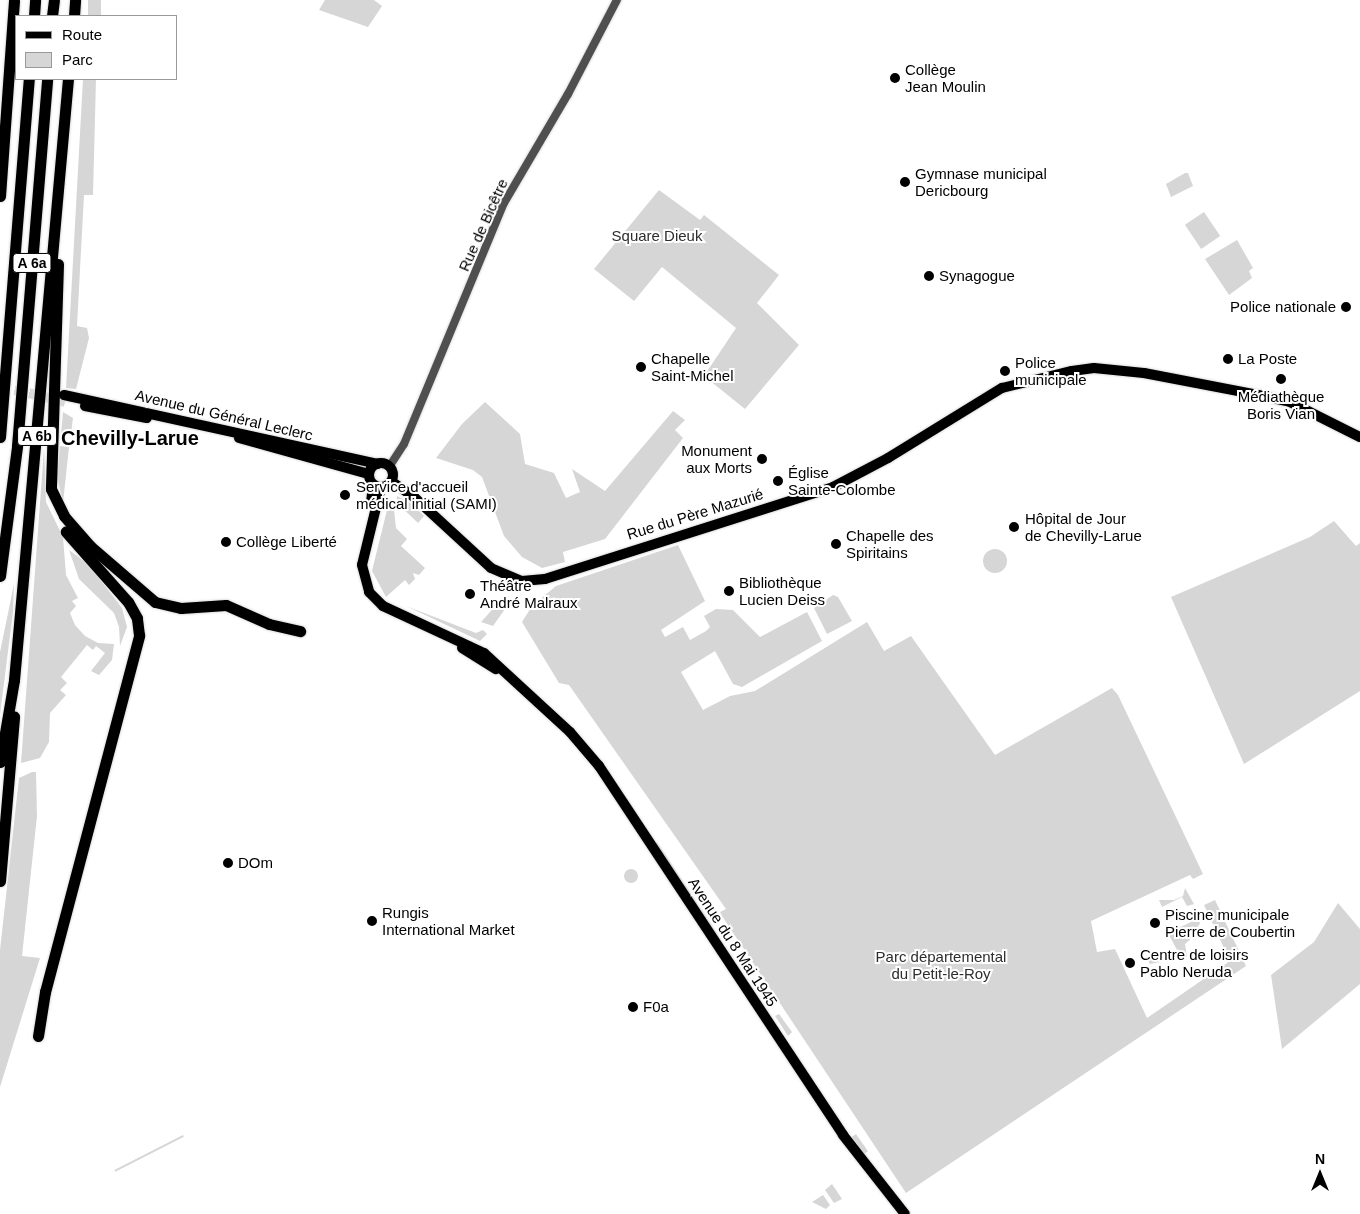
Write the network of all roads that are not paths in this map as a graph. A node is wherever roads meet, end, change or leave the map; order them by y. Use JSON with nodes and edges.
{"nodes":[{"id":1,"x":14,"y":0,"type":"edge"},
{"id":2,"x":35,"y":0,"type":"edge"},
{"id":3,"x":54,"y":0,"type":"edge"},
{"id":4,"x":75,"y":0,"type":"edge"},
{"id":5,"x":617,"y":0,"type":"edge"},
{"id":6,"x":34,"y":15,"type":"edge"},
{"id":7,"x":52,"y":15,"type":"edge"},
{"id":8,"x":74,"y":15,"type":"edge"},
{"id":9,"x":29,"y":80,"type":"edge"},
{"id":10,"x":47,"y":80,"type":"edge"},
{"id":11,"x":68,"y":80,"type":"edge"},
{"id":12,"x":1,"y":152,"type":"edge"},
{"id":13,"x":58,"y":192,"type":"junction"},
{"id":14,"x":0,"y":196,"type":"edge"},
{"id":15,"x":0,"y":437,"type":"edge"},
{"id":16,"x":1360,"y":437,"type":"edge"},
{"id":17,"x":377,"y":464,"type":"junction"},
{"id":18,"x":389,"y":467,"type":"junction"},
{"id":19,"x":369,"y":474,"type":"junction"},
{"id":20,"x":391,"y":481,"type":"junction"},
{"id":21,"x":377,"y":486,"type":"junction"},
{"id":22,"x":68,"y":528,"type":"junction"},
{"id":23,"x":0,"y":576,"type":"edge"},
{"id":24,"x":300,"y":631,"type":"dead end"},
{"id":25,"x":14,"y":680,"type":"junction"},
{"id":26,"x":0,"y":762,"type":"edge"},
{"id":27,"x":0,"y":881,"type":"edge"},
{"id":28,"x":38,"y":1036,"type":"dead end"},
{"id":29,"x":905,"y":1214,"type":"edge"}],
"edges":[{"from":1,"to":12,"type":"highway"},
{"from":2,"to":6,"type":"highway"},
{"from":3,"to":7,"type":"highway"},
{"from":4,"to":8,"type":"highway"},
{"from":5,"to":18,"type":"street","name":"Rue de Bicêtre"},
{"from":9,"to":15,"type":"highway","number":"A 6a"},
{"from":10,"to":23,"type":"highway","number":"A 6a"},
{"from":11,"to":13,"type":"highway","number":"A 6b"},
{"from":12,"to":14,"type":"highway"},
{"from":13,"to":22,"type":"highway"},
{"from":13,"to":25,"type":"highway","number":"A 6b"},
{"from":16,"to":20,"type":"main road","name":"Rue du Père Mazurié"},
{"from":17,"to":18,"type":"main road"},
{"from":17,"to":19,"type":"main road"},
{"from":17,"to":19,"type":"main road","name":"Avenue du Général Leclerc"},
{"from":18,"to":20,"type":"main road"},
{"from":19,"to":21,"type":"main road"},
{"from":20,"to":21,"type":"main road"},
{"from":21,"to":29,"type":"main road","name":"Avenue du 8 Mai 1945"},
{"from":22,"to":24,"type":"highway"},
{"from":22,"to":28,"type":"highway"},
{"from":25,"to":26,"type":"highway","number":"A 6b"},
{"from":25,"to":27,"type":"highway"}]}
